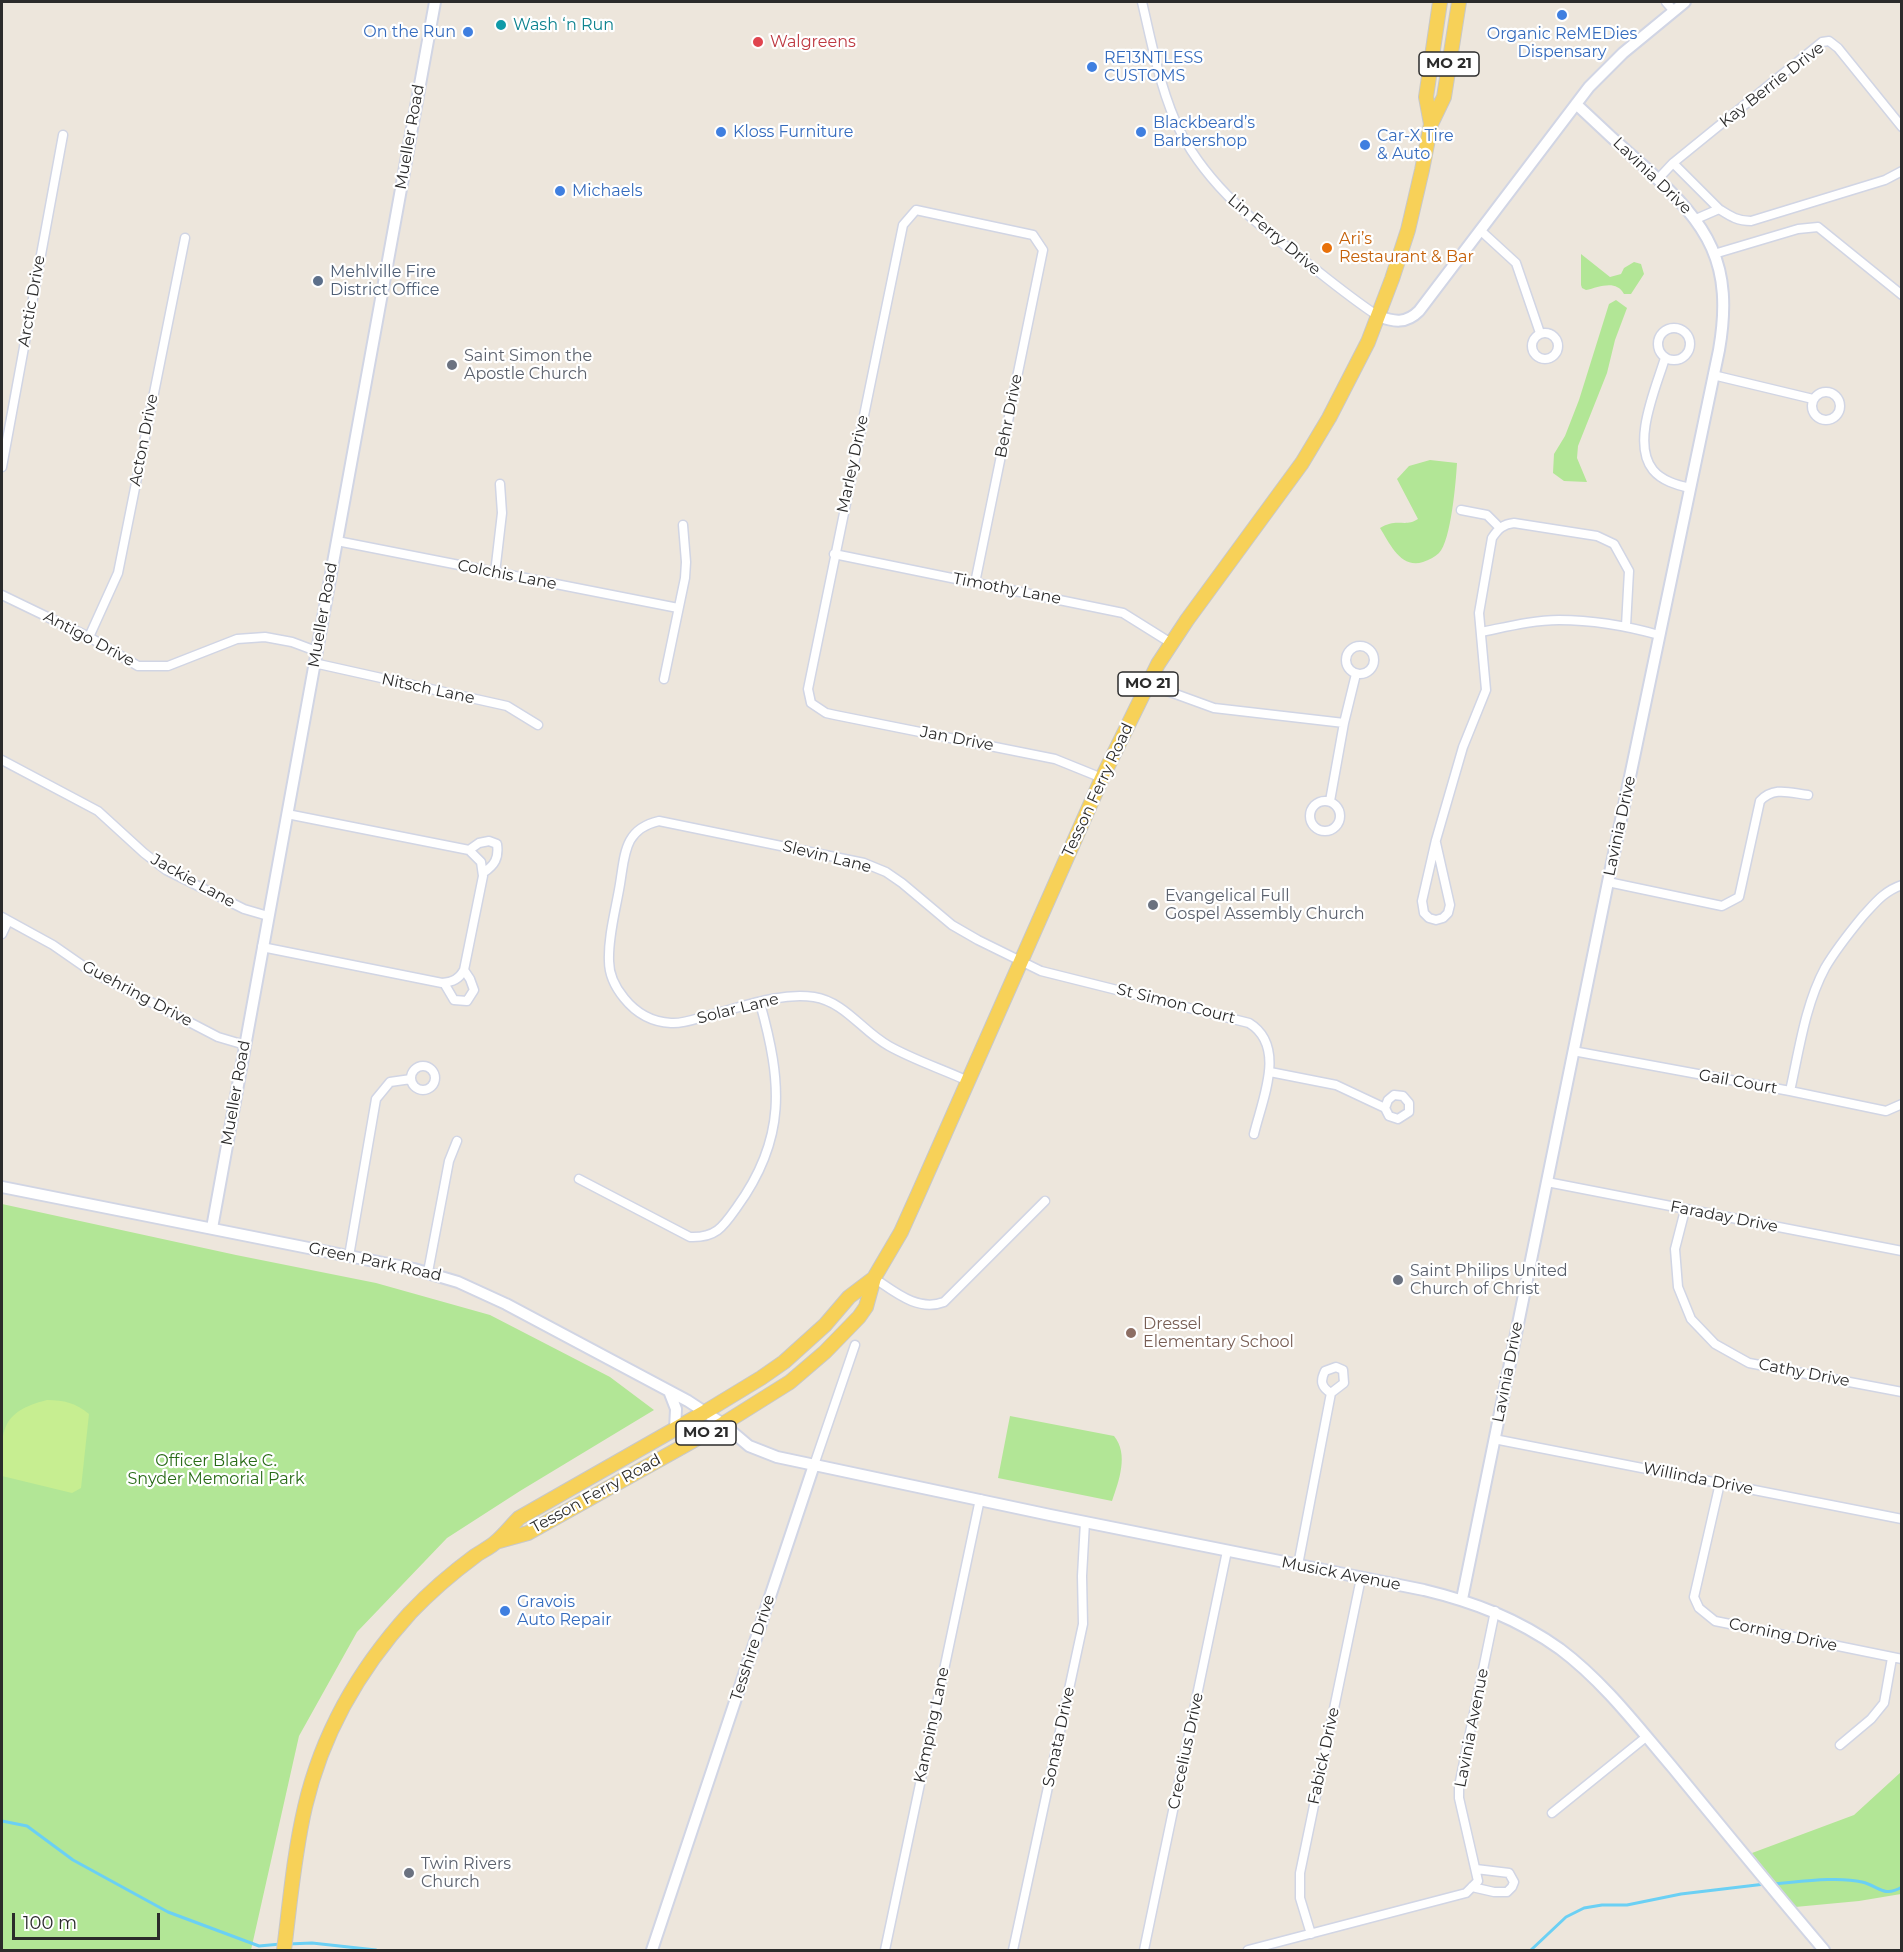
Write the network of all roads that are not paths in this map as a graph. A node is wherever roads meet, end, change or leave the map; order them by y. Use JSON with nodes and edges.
{"nodes":[{"id":1,"x":435,"y":2,"type":"edge"},
{"id":2,"x":1142,"y":2,"type":"edge"},
{"id":3,"x":1440,"y":2,"type":"edge"},
{"id":4,"x":1459,"y":2,"type":"edge"},
{"id":5,"x":1666,"y":2,"type":"edge"},
{"id":6,"x":1685,"y":2,"type":"edge"},
{"id":7,"x":1674,"y":11,"type":"junction"},
{"id":8,"x":1576,"y":104,"type":"junction"},
{"id":9,"x":1431,"y":124,"type":"junction"},
{"id":10,"x":1902,"y":127,"type":"edge"},
{"id":11,"x":63,"y":135,"type":"dead end"},
{"id":12,"x":1673,"y":163,"type":"junction"},
{"id":13,"x":1902,"y":171,"type":"edge"},
{"id":14,"x":1658,"y":179,"type":"junction"},
{"id":15,"x":1719,"y":209,"type":"junction"},
{"id":16,"x":1696,"y":219,"type":"junction"},
{"id":17,"x":1480,"y":230,"type":"junction"},
{"id":18,"x":184,"y":238,"type":"dead end"},
{"id":19,"x":1043,"y":250,"type":"joint"},
{"id":20,"x":1714,"y":254,"type":"junction"},
{"id":21,"x":1900,"y":290,"type":"edge"},
{"id":22,"x":1378,"y":316,"type":"junction"},
{"id":23,"x":1540,"y":333,"type":"dead end"},
{"id":24,"x":1665,"y":358,"type":"junction"},
{"id":25,"x":1713,"y":375,"type":"junction"},
{"id":26,"x":1813,"y":399,"type":"dead end"},
{"id":27,"x":2,"y":467,"type":"edge"},
{"id":28,"x":500,"y":484,"type":"dead end"},
{"id":29,"x":1690,"y":488,"type":"junction"},
{"id":30,"x":1461,"y":510,"type":"dead end"},
{"id":31,"x":683,"y":525,"type":"dead end"},
{"id":32,"x":1500,"y":528,"type":"junction"},
{"id":33,"x":337,"y":541,"type":"junction"},
{"id":34,"x":834,"y":554,"type":"junction"},
{"id":35,"x":495,"y":573,"type":"junction"},
{"id":36,"x":975,"y":583,"type":"junction"},
{"id":37,"x":2,"y":595,"type":"edge"},
{"id":38,"x":678,"y":608,"type":"junction"},
{"id":39,"x":1626,"y":626,"type":"junction"},
{"id":40,"x":1481,"y":632,"type":"junction"},
{"id":41,"x":1659,"y":635,"type":"junction"},
{"id":42,"x":90,"y":637,"type":"junction"},
{"id":43,"x":1171,"y":642,"type":"junction"},
{"id":44,"x":316,"y":651,"type":"junction"},
{"id":45,"x":314,"y":663,"type":"junction"},
{"id":46,"x":1356,"y":674,"type":"dead end"},
{"id":47,"x":664,"y":679,"type":"dead end"},
{"id":48,"x":1148,"y":684,"type":"junction"},
{"id":49,"x":811,"y":703,"type":"joint"},
{"id":50,"x":1344,"y":723,"type":"junction"},
{"id":51,"x":538,"y":725,"type":"dead end"},
{"id":52,"x":2,"y":760,"type":"edge"},
{"id":53,"x":1102,"y":778,"type":"junction"},
{"id":54,"x":1808,"y":795,"type":"dead end"},
{"id":55,"x":1330,"y":801,"type":"dead end"},
{"id":56,"x":287,"y":813,"type":"junction"},
{"id":57,"x":1436,"y":843,"type":"junction"},
{"id":58,"x":469,"y":850,"type":"junction"},
{"id":59,"x":483,"y":873,"type":"junction"},
{"id":60,"x":1608,"y":882,"type":"junction"},
{"id":61,"x":1902,"y":885,"type":"edge"},
{"id":62,"x":268,"y":916,"type":"junction"},
{"id":63,"x":5,"y":919,"type":"edge"},
{"id":64,"x":2,"y":934,"type":"edge"},
{"id":65,"x":262,"y":947,"type":"junction"},
{"id":66,"x":1022,"y":961,"type":"junction"},
{"id":67,"x":464,"y":970,"type":"junction"},
{"id":68,"x":444,"y":983,"type":"junction"},
{"id":69,"x":760,"y":1003,"type":"junction"},
{"id":70,"x":632,"y":1008,"type":"joint"},
{"id":71,"x":245,"y":1045,"type":"junction"},
{"id":72,"x":1573,"y":1051,"type":"junction"},
{"id":73,"x":1270,"y":1072,"type":"junction"},
{"id":74,"x":411,"y":1079,"type":"dead end"},
{"id":75,"x":968,"y":1081,"type":"junction"},
{"id":76,"x":1790,"y":1091,"type":"junction"},
{"id":77,"x":1902,"y":1104,"type":"edge"},
{"id":78,"x":1385,"y":1108,"type":"dead end"},
{"id":79,"x":1254,"y":1134,"type":"dead end"},
{"id":80,"x":457,"y":1141,"type":"dead end"},
{"id":81,"x":579,"y":1179,"type":"dead end"},
{"id":82,"x":1547,"y":1182,"type":"junction"},
{"id":83,"x":2,"y":1187,"type":"edge"},
{"id":84,"x":1046,"y":1201,"type":"dead end"},
{"id":85,"x":1685,"y":1210,"type":"junction"},
{"id":86,"x":212,"y":1228,"type":"junction"},
{"id":87,"x":1902,"y":1251,"type":"edge"},
{"id":88,"x":349,"y":1256,"type":"junction"},
{"id":89,"x":428,"y":1272,"type":"junction"},
{"id":90,"x":874,"y":1278,"type":"junction"},
{"id":91,"x":855,"y":1346,"type":"dead end"},
{"id":92,"x":668,"y":1390,"type":"junction"},
{"id":93,"x":1902,"y":1392,"type":"edge"},
{"id":94,"x":1331,"y":1393,"type":"dead end"},
{"id":95,"x":705,"y":1412,"type":"junction"},
{"id":96,"x":723,"y":1424,"type":"junction"},
{"id":97,"x":675,"y":1429,"type":"junction"},
{"id":98,"x":1494,"y":1439,"type":"junction"},
{"id":99,"x":814,"y":1466,"type":"junction"},
{"id":100,"x":1720,"y":1483,"type":"junction"},
{"id":101,"x":980,"y":1499,"type":"junction"},
{"id":102,"x":1902,"y":1519,"type":"edge"},
{"id":103,"x":1085,"y":1522,"type":"junction"},
{"id":104,"x":497,"y":1541,"type":"junction"},
{"id":105,"x":1227,"y":1551,"type":"junction"},
{"id":106,"x":1298,"y":1565,"type":"junction"},
{"id":107,"x":1361,"y":1578,"type":"junction"},
{"id":108,"x":1461,"y":1599,"type":"junction"},
{"id":109,"x":1494,"y":1611,"type":"junction"},
{"id":110,"x":1892,"y":1658,"type":"junction"},
{"id":111,"x":1902,"y":1659,"type":"edge"},
{"id":112,"x":1646,"y":1737,"type":"junction"},
{"id":113,"x":1840,"y":1745,"type":"dead end"},
{"id":114,"x":1552,"y":1813,"type":"dead end"},
{"id":115,"x":1476,"y":1869,"type":"junction"},
{"id":116,"x":1475,"y":1884,"type":"junction"},
{"id":117,"x":1311,"y":1934,"type":"junction"},
{"id":118,"x":284,"y":1950,"type":"edge"},
{"id":119,"x":652,"y":1950,"type":"edge"},
{"id":120,"x":885,"y":1950,"type":"edge"},
{"id":121,"x":1013,"y":1950,"type":"edge"},
{"id":122,"x":1144,"y":1950,"type":"edge"},
{"id":123,"x":1248,"y":1950,"type":"edge"},
{"id":124,"x":1824,"y":1950,"type":"edge"}],
"edges":[{"from":1,"to":33,"type":"street","name":"Mueller Road"},
{"from":2,"to":22,"type":"street","name":"Lin Ferry Drive"},
{"from":3,"to":9,"type":"main road","name":"Tesson Ferry Road","number":"MO 21"},
{"from":4,"to":9,"type":"main road","name":"Tesson Ferry Road","number":"MO 21"},
{"from":5,"to":7,"type":"street"},
{"from":6,"to":7,"type":"street"},
{"from":7,"to":8,"type":"street"},
{"from":8,"to":14,"type":"street","name":"Lavinia Drive"},
{"from":8,"to":17,"type":"street"},
{"from":9,"to":22,"type":"main road","name":"Tesson Ferry Road","number":"MO 21"},
{"from":10,"to":12,"type":"street","name":"Kay Berrie Drive"},
{"from":11,"to":27,"type":"street","name":"Arctic Drive"},
{"from":12,"to":14,"type":"street","name":"Kay Berrie Drive"},
{"from":12,"to":15,"type":"street"},
{"from":13,"to":15,"type":"street"},
{"from":14,"to":16,"type":"street","name":"Lavinia Drive"},
{"from":15,"to":16,"type":"street"},
{"from":16,"to":20,"type":"street","name":"Lavinia Drive"},
{"from":17,"to":22,"type":"street"},
{"from":17,"to":23,"type":"street"},
{"from":18,"to":42,"type":"street","name":"Acton Drive"},
{"from":19,"to":34,"type":"street","name":"Marley Drive"},
{"from":19,"to":36,"type":"street","name":"Behr Drive"},
{"from":20,"to":21,"type":"street"},
{"from":20,"to":25,"type":"street","name":"Lavinia Drive"},
{"from":22,"to":43,"type":"main road","name":"Tesson Ferry Road","number":"MO 21"},
{"from":24,"to":24,"type":"street"},
{"from":24,"to":29,"type":"street"},
{"from":25,"to":26,"type":"street"},
{"from":25,"to":29,"type":"street","name":"Lavinia Drive"},
{"from":28,"to":35,"type":"street"},
{"from":29,"to":41,"type":"street","name":"Lavinia Drive"},
{"from":30,"to":32,"type":"street"},
{"from":31,"to":38,"type":"street"},
{"from":32,"to":39,"type":"street"},
{"from":32,"to":40,"type":"street"},
{"from":33,"to":35,"type":"street","name":"Colchis Lane"},
{"from":33,"to":44,"type":"street","name":"Mueller Road"},
{"from":34,"to":36,"type":"street","name":"Timothy Lane"},
{"from":34,"to":49,"type":"street","name":"Marley Drive"},
{"from":35,"to":38,"type":"street","name":"Colchis Lane"},
{"from":36,"to":43,"type":"street","name":"Timothy Lane"},
{"from":37,"to":42,"type":"street","name":"Antigo Drive"},
{"from":38,"to":47,"type":"street"},
{"from":39,"to":40,"type":"street"},
{"from":39,"to":41,"type":"street"},
{"from":40,"to":57,"type":"street"},
{"from":41,"to":60,"type":"street","name":"Lavinia Drive"},
{"from":42,"to":44,"type":"street","name":"Antigo Drive"},
{"from":43,"to":48,"type":"main road","name":"Tesson Ferry Road","number":"MO 21"},
{"from":44,"to":45,"type":"street","name":"Mueller Road"},
{"from":45,"to":51,"type":"street","name":"Nitsch Lane"},
{"from":45,"to":56,"type":"street","name":"Mueller Road"},
{"from":46,"to":50,"type":"street"},
{"from":48,"to":50,"type":"street"},
{"from":48,"to":53,"type":"main road","name":"Tesson Ferry Road","number":"MO 21"},
{"from":49,"to":53,"type":"street","name":"Jan Drive"},
{"from":50,"to":55,"type":"street"},
{"from":52,"to":62,"type":"street","name":"Jackie Lane"},
{"from":53,"to":66,"type":"main road","name":"Tesson Ferry Road","number":"MO 21"},
{"from":54,"to":60,"type":"street"},
{"from":56,"to":58,"type":"street"},
{"from":56,"to":62,"type":"street","name":"Mueller Road"},
{"from":57,"to":57,"type":"street"},
{"from":58,"to":59,"type":"street"},
{"from":58,"to":59,"type":"street"},
{"from":59,"to":67,"type":"street"},
{"from":60,"to":72,"type":"street","name":"Lavinia Drive"},
{"from":61,"to":76,"type":"street"},
{"from":62,"to":65,"type":"street","name":"Mueller Road"},
{"from":63,"to":64,"type":"street"},
{"from":63,"to":71,"type":"street","name":"Guehring Drive"},
{"from":65,"to":68,"type":"street"},
{"from":65,"to":71,"type":"street","name":"Mueller Road"},
{"from":66,"to":70,"type":"street","name":"Slevin Lane"},
{"from":66,"to":73,"type":"street","name":"St Simon Court"},
{"from":66,"to":75,"type":"main road","name":"Tesson Ferry Road","number":"MO 21"},
{"from":67,"to":68,"type":"street"},
{"from":67,"to":68,"type":"street"},
{"from":69,"to":70,"type":"street","name":"Solar Lane"},
{"from":69,"to":75,"type":"street","name":"Solar Lane"},
{"from":69,"to":81,"type":"street"},
{"from":71,"to":86,"type":"street","name":"Mueller Road"},
{"from":72,"to":76,"type":"street","name":"Gail Court"},
{"from":72,"to":82,"type":"street","name":"Lavinia Drive"},
{"from":73,"to":78,"type":"street"},
{"from":73,"to":79,"type":"street","name":"St Simon Court"},
{"from":74,"to":88,"type":"street"},
{"from":75,"to":90,"type":"main road","name":"Tesson Ferry Road","number":"MO 21"},
{"from":76,"to":77,"type":"street","name":"Gail Court"},
{"from":80,"to":89,"type":"street"},
{"from":82,"to":85,"type":"street","name":"Faraday Drive"},
{"from":82,"to":98,"type":"street","name":"Lavinia Drive"},
{"from":83,"to":86,"type":"street","name":"Green Park Road"},
{"from":84,"to":90,"type":"street"},
{"from":85,"to":87,"type":"street","name":"Faraday Drive"},
{"from":85,"to":93,"type":"street","name":"Cathy Drive"},
{"from":86,"to":88,"type":"street","name":"Green Park Road"},
{"from":88,"to":89,"type":"street","name":"Green Park Road"},
{"from":89,"to":92,"type":"street","name":"Green Park Road"},
{"from":90,"to":95,"type":"main road","name":"Tesson Ferry Road","number":"MO 21"},
{"from":90,"to":96,"type":"main road","name":"Tesson Ferry Road","number":"MO 21"},
{"from":91,"to":99,"type":"street","name":"Tesshire Drive"},
{"from":92,"to":95,"type":"street","name":"Green Park Road"},
{"from":92,"to":97,"type":"street"},
{"from":94,"to":106,"type":"street"},
{"from":95,"to":96,"type":"street","name":"Green Park Road"},
{"from":95,"to":97,"type":"main road","name":"Tesson Ferry Road","number":"MO 21"},
{"from":96,"to":99,"type":"street","name":"Green Park Road"},
{"from":96,"to":104,"type":"main road","name":"Tesson Ferry Road","number":"MO 21"},
{"from":97,"to":104,"type":"main road","name":"Tesson Ferry Road","number":"MO 21"},
{"from":98,"to":100,"type":"street","name":"Willinda Drive"},
{"from":98,"to":108,"type":"street","name":"Lavinia Drive"},
{"from":99,"to":101,"type":"street","name":"Musick Avenue"},
{"from":99,"to":119,"type":"street","name":"Tesshire Drive"},
{"from":100,"to":102,"type":"street","name":"Willinda Drive"},
{"from":100,"to":110,"type":"street","name":"Corning Drive"},
{"from":101,"to":103,"type":"street","name":"Musick Avenue"},
{"from":101,"to":120,"type":"street","name":"Kamping Lane"},
{"from":103,"to":105,"type":"street","name":"Musick Avenue"},
{"from":103,"to":121,"type":"street","name":"Sonata Drive"},
{"from":104,"to":118,"type":"main road","name":"Tesson Ferry Road","number":"MO 21"},
{"from":105,"to":106,"type":"street","name":"Musick Avenue"},
{"from":105,"to":122,"type":"street","name":"Crecelius Drive"},
{"from":106,"to":107,"type":"street","name":"Musick Avenue"},
{"from":107,"to":108,"type":"street","name":"Musick Avenue"},
{"from":107,"to":117,"type":"street","name":"Fabick Drive"},
{"from":108,"to":109,"type":"street","name":"Musick Avenue"},
{"from":109,"to":112,"type":"street","name":"Musick Avenue"},
{"from":109,"to":115,"type":"street","name":"Lavinia Avenue"},
{"from":110,"to":111,"type":"street","name":"Corning Drive"},
{"from":110,"to":113,"type":"street"},
{"from":112,"to":114,"type":"street"},
{"from":112,"to":124,"type":"street","name":"Musick Avenue"},
{"from":115,"to":116,"type":"street","name":"Lavinia Avenue"},
{"from":115,"to":116,"type":"street"},
{"from":116,"to":117,"type":"street"},
{"from":117,"to":123,"type":"street"}]}
